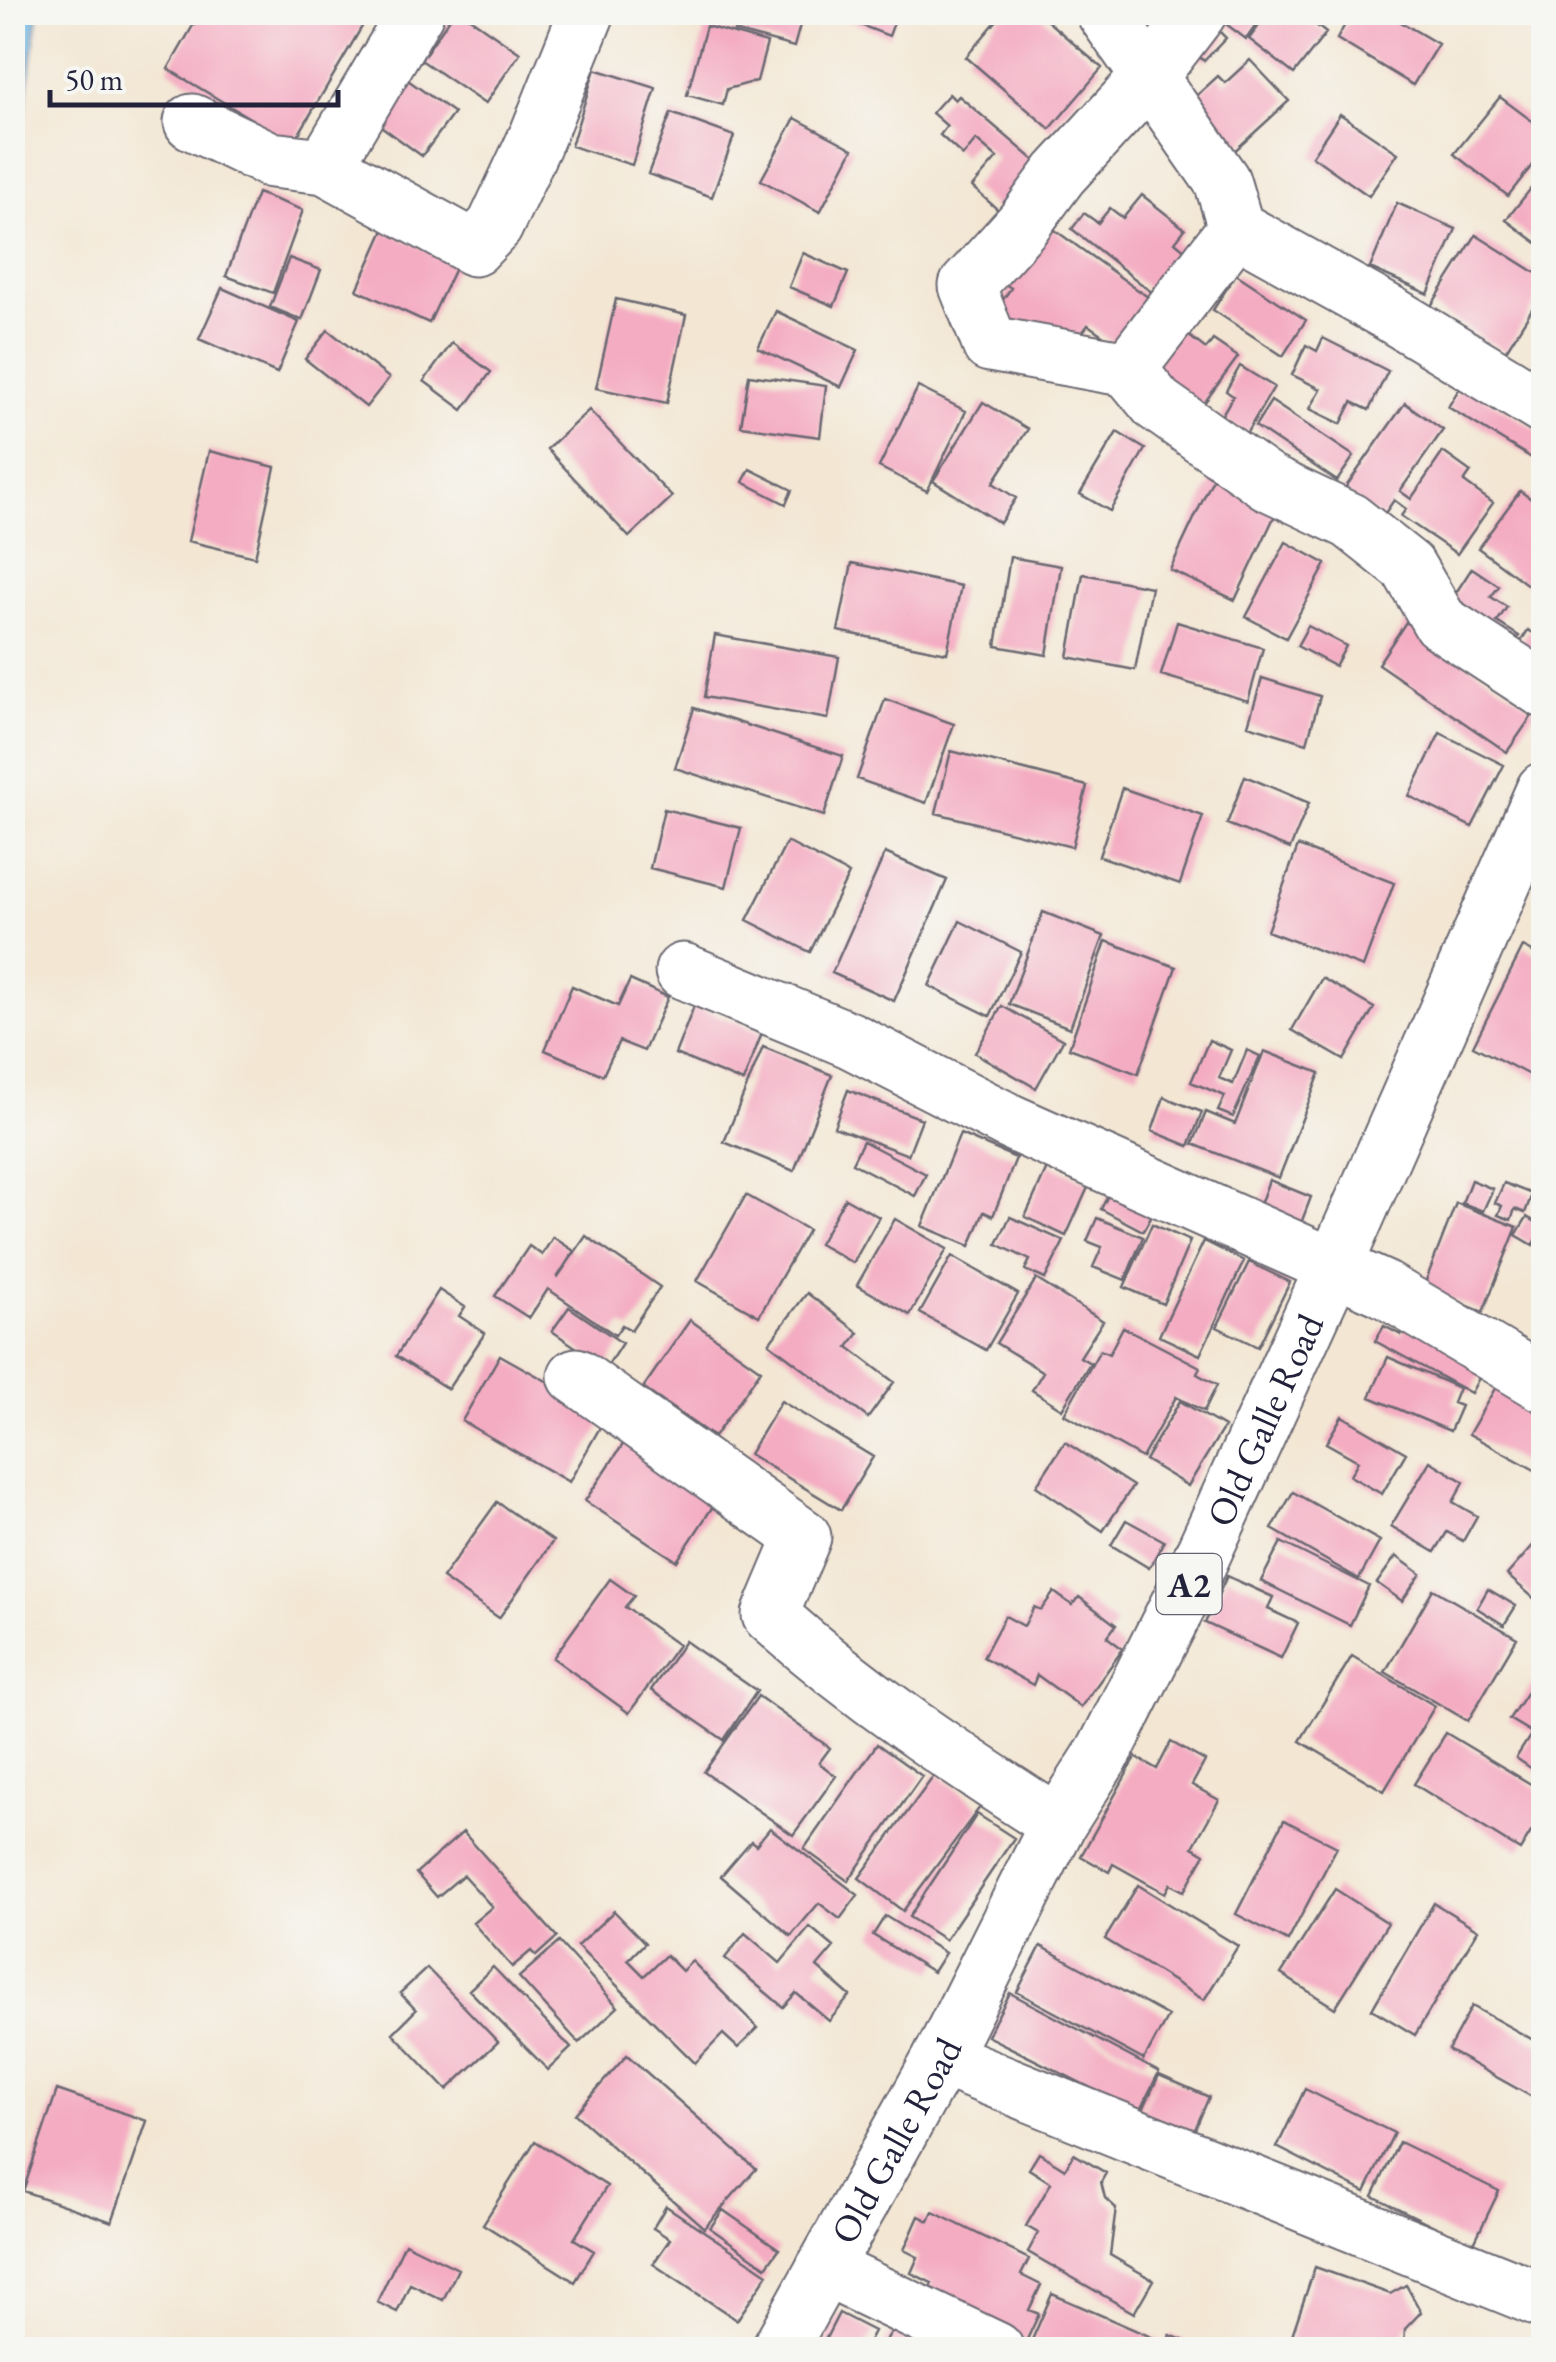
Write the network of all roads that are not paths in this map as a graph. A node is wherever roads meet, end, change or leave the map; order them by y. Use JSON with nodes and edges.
{"nodes":[{"id":1,"x":416,"y":12,"type":"edge"},
{"id":2,"x":586,"y":12,"type":"edge"},
{"id":3,"x":1104,"y":12,"type":"edge"},
{"id":4,"x":1199,"y":12,"type":"edge"},
{"id":5,"x":1150,"y":76,"type":"junction"},
{"id":6,"x":192,"y":122,"type":"dead end"},
{"id":7,"x":325,"y":166,"type":"junction"},
{"id":8,"x":1236,"y":228,"type":"junction"},
{"id":9,"x":1128,"y":369,"type":"junction"},
{"id":10,"x":1544,"y":407,"type":"edge"},
{"id":11,"x":1544,"y":690,"type":"edge"},
{"id":12,"x":1544,"y":790,"type":"edge"},
{"id":13,"x":684,"y":971,"type":"dead end"},
{"id":14,"x":1334,"y":1267,"type":"junction"},
{"id":15,"x":576,"y":1376,"type":"dead end"},
{"id":16,"x":1544,"y":1384,"type":"edge"},
{"id":17,"x":1058,"y":1824,"type":"junction"},
{"id":18,"x":940,"y":2058,"type":"junction"},
{"id":19,"x":824,"y":2268,"type":"junction"},
{"id":20,"x":1544,"y":2301,"type":"edge"},
{"id":21,"x":779,"y":2350,"type":"edge"},
{"id":22,"x":996,"y":2350,"type":"edge"}],
"edges":[{"from":1,"to":7,"type":"main road"},
{"from":2,"to":7,"type":"main road"},
{"from":3,"to":5,"type":"main road"},
{"from":4,"to":5,"type":"main road"},
{"from":5,"to":8,"type":"main road"},
{"from":5,"to":9,"type":"main road"},
{"from":6,"to":7,"type":"main road"},
{"from":8,"to":9,"type":"main road"},
{"from":8,"to":10,"type":"main road"},
{"from":9,"to":11,"type":"main road"},
{"from":12,"to":14,"type":"main road","name":"Old Galle Road","number":"A2"},
{"from":13,"to":14,"type":"main road"},
{"from":14,"to":16,"type":"main road"},
{"from":14,"to":17,"type":"main road","name":"Old Galle Road","number":"A2"},
{"from":15,"to":17,"type":"main road"},
{"from":17,"to":18,"type":"main road","name":"Old Galle Road","number":"A2"},
{"from":18,"to":19,"type":"main road","name":"Old Galle Road","number":"A2"},
{"from":18,"to":20,"type":"main road"},
{"from":19,"to":21,"type":"main road","name":"Old Galle Road","number":"A2"},
{"from":19,"to":22,"type":"main road"}]}
